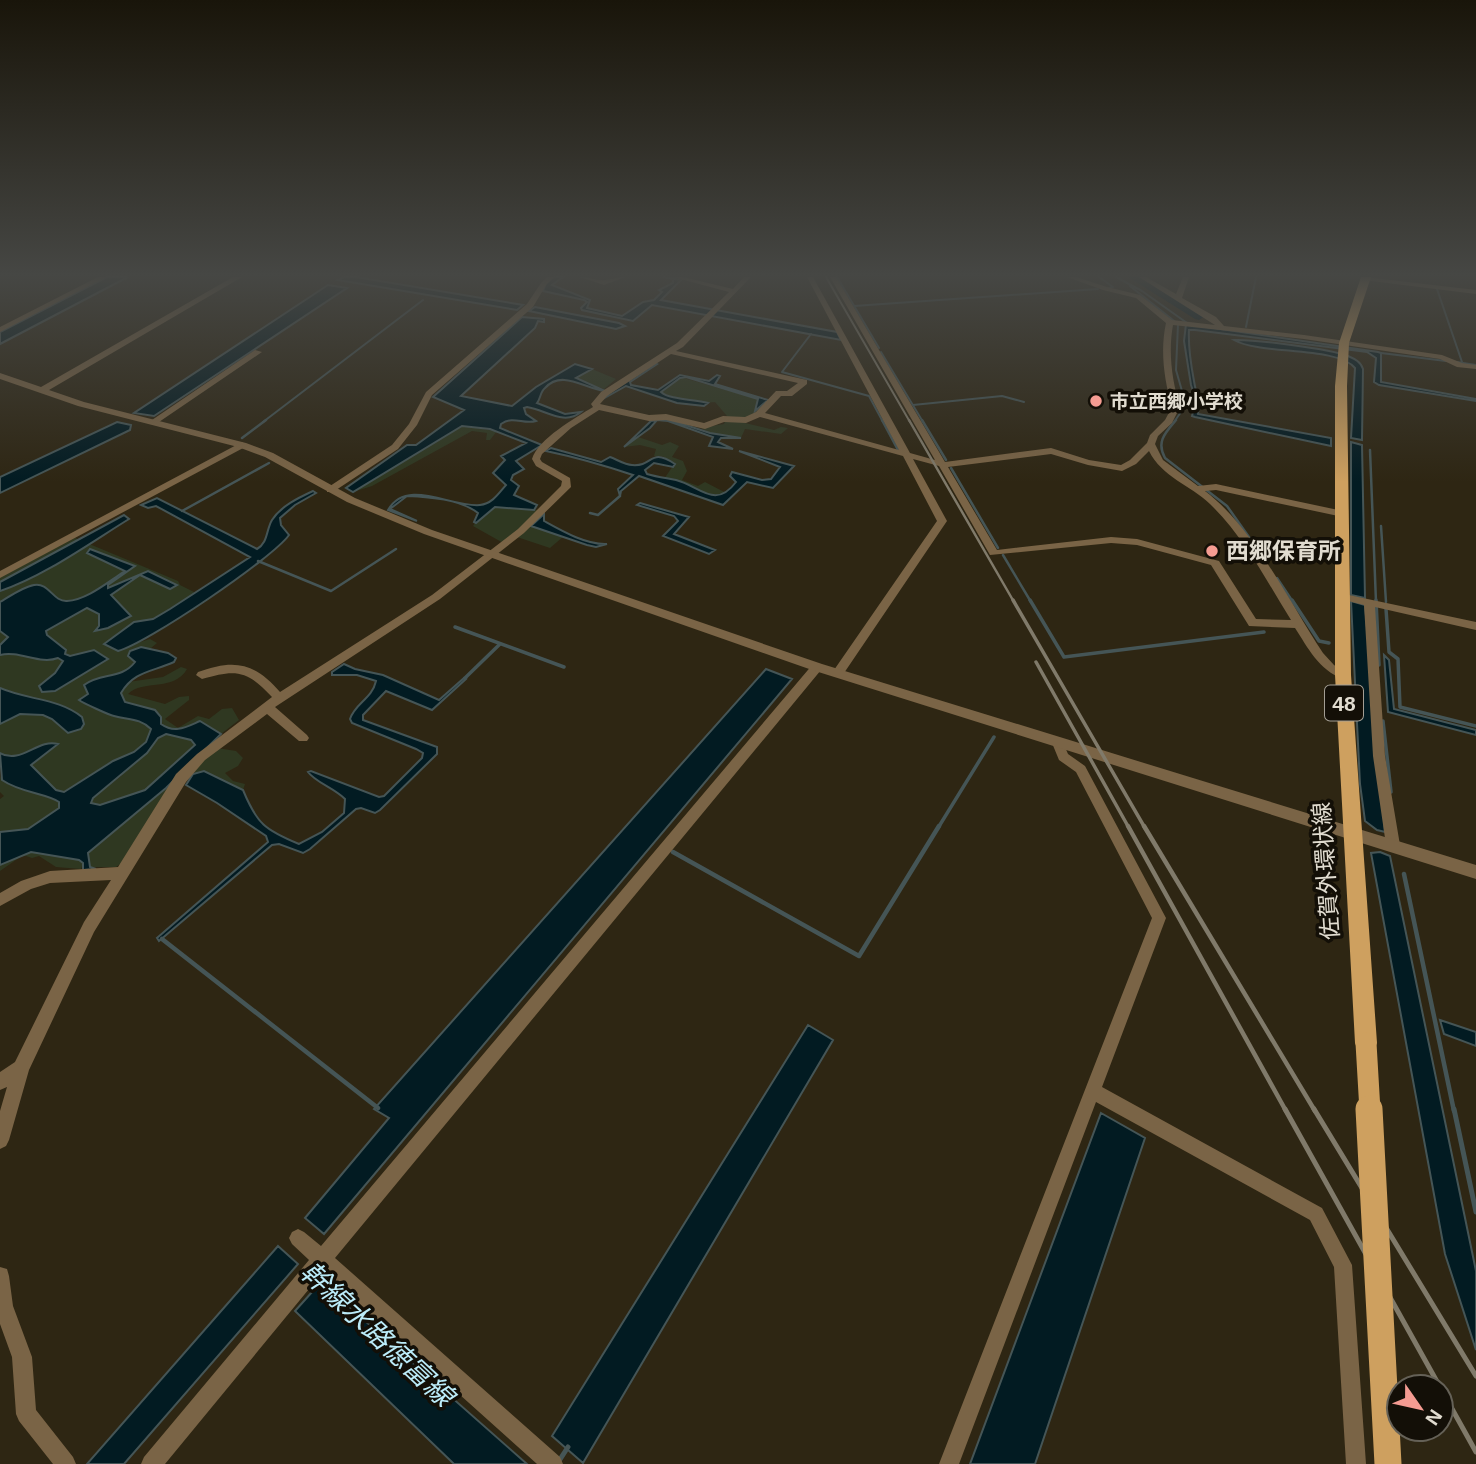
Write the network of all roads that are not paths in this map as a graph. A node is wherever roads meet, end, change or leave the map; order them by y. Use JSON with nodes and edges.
{"nodes":[{"id":1,"x":120,"y":345,"type":"edge"},
{"id":2,"x":484,"y":345,"type":"edge"},
{"id":3,"x":677,"y":345,"type":"edge"},
{"id":4,"x":847,"y":345,"type":"edge"},
{"id":5,"x":873,"y":345,"type":"edge"},
{"id":6,"x":1167,"y":345,"type":"edge"},
{"id":7,"x":1344,"y":345,"type":"edge"},
{"id":8,"x":1358,"y":345,"type":"edge"},
{"id":9,"x":258,"y":352,"type":"dead end"},
{"id":10,"x":670,"y":352,"type":"junction"},
{"id":11,"x":1476,"y":367,"type":"edge"},
{"id":12,"x":0,"y":376,"type":"edge"},
{"id":13,"x":41,"y":391,"type":"junction"},
{"id":14,"x":598,"y":407,"type":"junction"},
{"id":15,"x":759,"y":414,"type":"junction"},
{"id":16,"x":153,"y":422,"type":"junction"},
{"id":17,"x":1151,"y":444,"type":"junction"},
{"id":18,"x":243,"y":445,"type":"junction"},
{"id":19,"x":907,"y":455,"type":"junction"},
{"id":20,"x":944,"y":465,"type":"junction"},
{"id":21,"x":1204,"y":488,"type":"junction"},
{"id":22,"x":330,"y":490,"type":"junction"},
{"id":23,"x":1343,"y":514,"type":"junction"},
{"id":24,"x":489,"y":553,"type":"junction"},
{"id":25,"x":0,"y":575,"type":"edge"},
{"id":26,"x":1344,"y":597,"type":"junction"},
{"id":27,"x":1369,"y":602,"type":"junction"},
{"id":28,"x":1297,"y":624,"type":"junction"},
{"id":29,"x":1476,"y":626,"type":"edge"},
{"id":30,"x":817,"y":667,"type":"junction"},
{"id":31,"x":838,"y":673,"type":"junction"},
{"id":32,"x":202,"y":675,"type":"dead end"},
{"id":33,"x":1343,"y":675,"type":"junction"},
{"id":34,"x":279,"y":698,"type":"junction"},
{"id":35,"x":267,"y":707,"type":"junction"},
{"id":36,"x":303,"y":738,"type":"dead end"},
{"id":37,"x":1058,"y":743,"type":"junction"},
{"id":38,"x":1359,"y":835,"type":"junction"},
{"id":39,"x":1393,"y":845,"type":"junction"},
{"id":40,"x":1476,"y":872,"type":"edge"},
{"id":41,"x":122,"y":873,"type":"junction"},
{"id":42,"x":0,"y":900,"type":"edge"},
{"id":43,"x":21,"y":1068,"type":"junction"},
{"id":44,"x":0,"y":1082,"type":"edge"},
{"id":45,"x":1092,"y":1091,"type":"junction"},
{"id":46,"x":0,"y":1140,"type":"edge"},
{"id":47,"x":310,"y":1248,"type":"junction"},
{"id":48,"x":0,"y":1276,"type":"edge"},
{"id":49,"x":1,"y":1307,"type":"edge"},
{"id":50,"x":550,"y":1461,"type":"edge"},
{"id":51,"x":66,"y":1464,"type":"edge"},
{"id":52,"x":151,"y":1464,"type":"edge"},
{"id":53,"x":949,"y":1464,"type":"edge"},
{"id":54,"x":1356,"y":1464,"type":"edge"},
{"id":55,"x":1388,"y":1464,"type":"edge"}],
"edges":[{"from":1,"to":13,"type":"street"},
{"from":2,"to":22,"type":"street"},
{"from":3,"to":10,"type":"street"},
{"from":4,"to":19,"type":"street"},
{"from":5,"to":20,"type":"street"},
{"from":6,"to":17,"type":"street"},
{"from":7,"to":23,"type":"main road","name":"佐賀外環状線","number":"48"},
{"from":8,"to":11,"type":"street"},
{"from":9,"to":16,"type":"street"},
{"from":10,"to":14,"type":"street"},
{"from":10,"to":15,"type":"street"},
{"from":12,"to":13,"type":"street"},
{"from":13,"to":16,"type":"street"},
{"from":14,"to":15,"type":"street"},
{"from":14,"to":24,"type":"street"},
{"from":15,"to":19,"type":"street"},
{"from":16,"to":18,"type":"street"},
{"from":17,"to":20,"type":"street"},
{"from":17,"to":21,"type":"street"},
{"from":18,"to":22,"type":"street"},
{"from":18,"to":25,"type":"street"},
{"from":19,"to":20,"type":"street"},
{"from":19,"to":31,"type":"street"},
{"from":20,"to":28,"type":"street"},
{"from":21,"to":23,"type":"street"},
{"from":21,"to":28,"type":"street"},
{"from":22,"to":24,"type":"street"},
{"from":23,"to":26,"type":"main road","name":"佐賀外環状線","number":"48"},
{"from":24,"to":30,"type":"street"},
{"from":24,"to":34,"type":"street"},
{"from":26,"to":27,"type":"street"},
{"from":26,"to":33,"type":"main road","name":"佐賀外環状線","number":"48"},
{"from":27,"to":29,"type":"street"},
{"from":27,"to":39,"type":"street"},
{"from":28,"to":33,"type":"street"},
{"from":30,"to":31,"type":"street"},
{"from":30,"to":47,"type":"street"},
{"from":31,"to":37,"type":"street"},
{"from":32,"to":34,"type":"street"},
{"from":33,"to":38,"type":"main road","name":"佐賀外環状線","number":"48"},
{"from":34,"to":35,"type":"street"},
{"from":35,"to":36,"type":"street"},
{"from":35,"to":41,"type":"street"},
{"from":37,"to":38,"type":"street"},
{"from":37,"to":45,"type":"street"},
{"from":38,"to":39,"type":"street"},
{"from":38,"to":55,"type":"main road","name":"佐賀外環状線","number":"48","bridge":true},
{"from":39,"to":40,"type":"street"},
{"from":41,"to":42,"type":"street"},
{"from":41,"to":43,"type":"street"},
{"from":43,"to":44,"type":"street"},
{"from":43,"to":46,"type":"street"},
{"from":45,"to":53,"type":"street"},
{"from":45,"to":54,"type":"street"},
{"from":47,"to":50,"type":"street"},
{"from":47,"to":52,"type":"street"},
{"from":48,"to":49,"type":"street"},
{"from":49,"to":51,"type":"street"}]}
